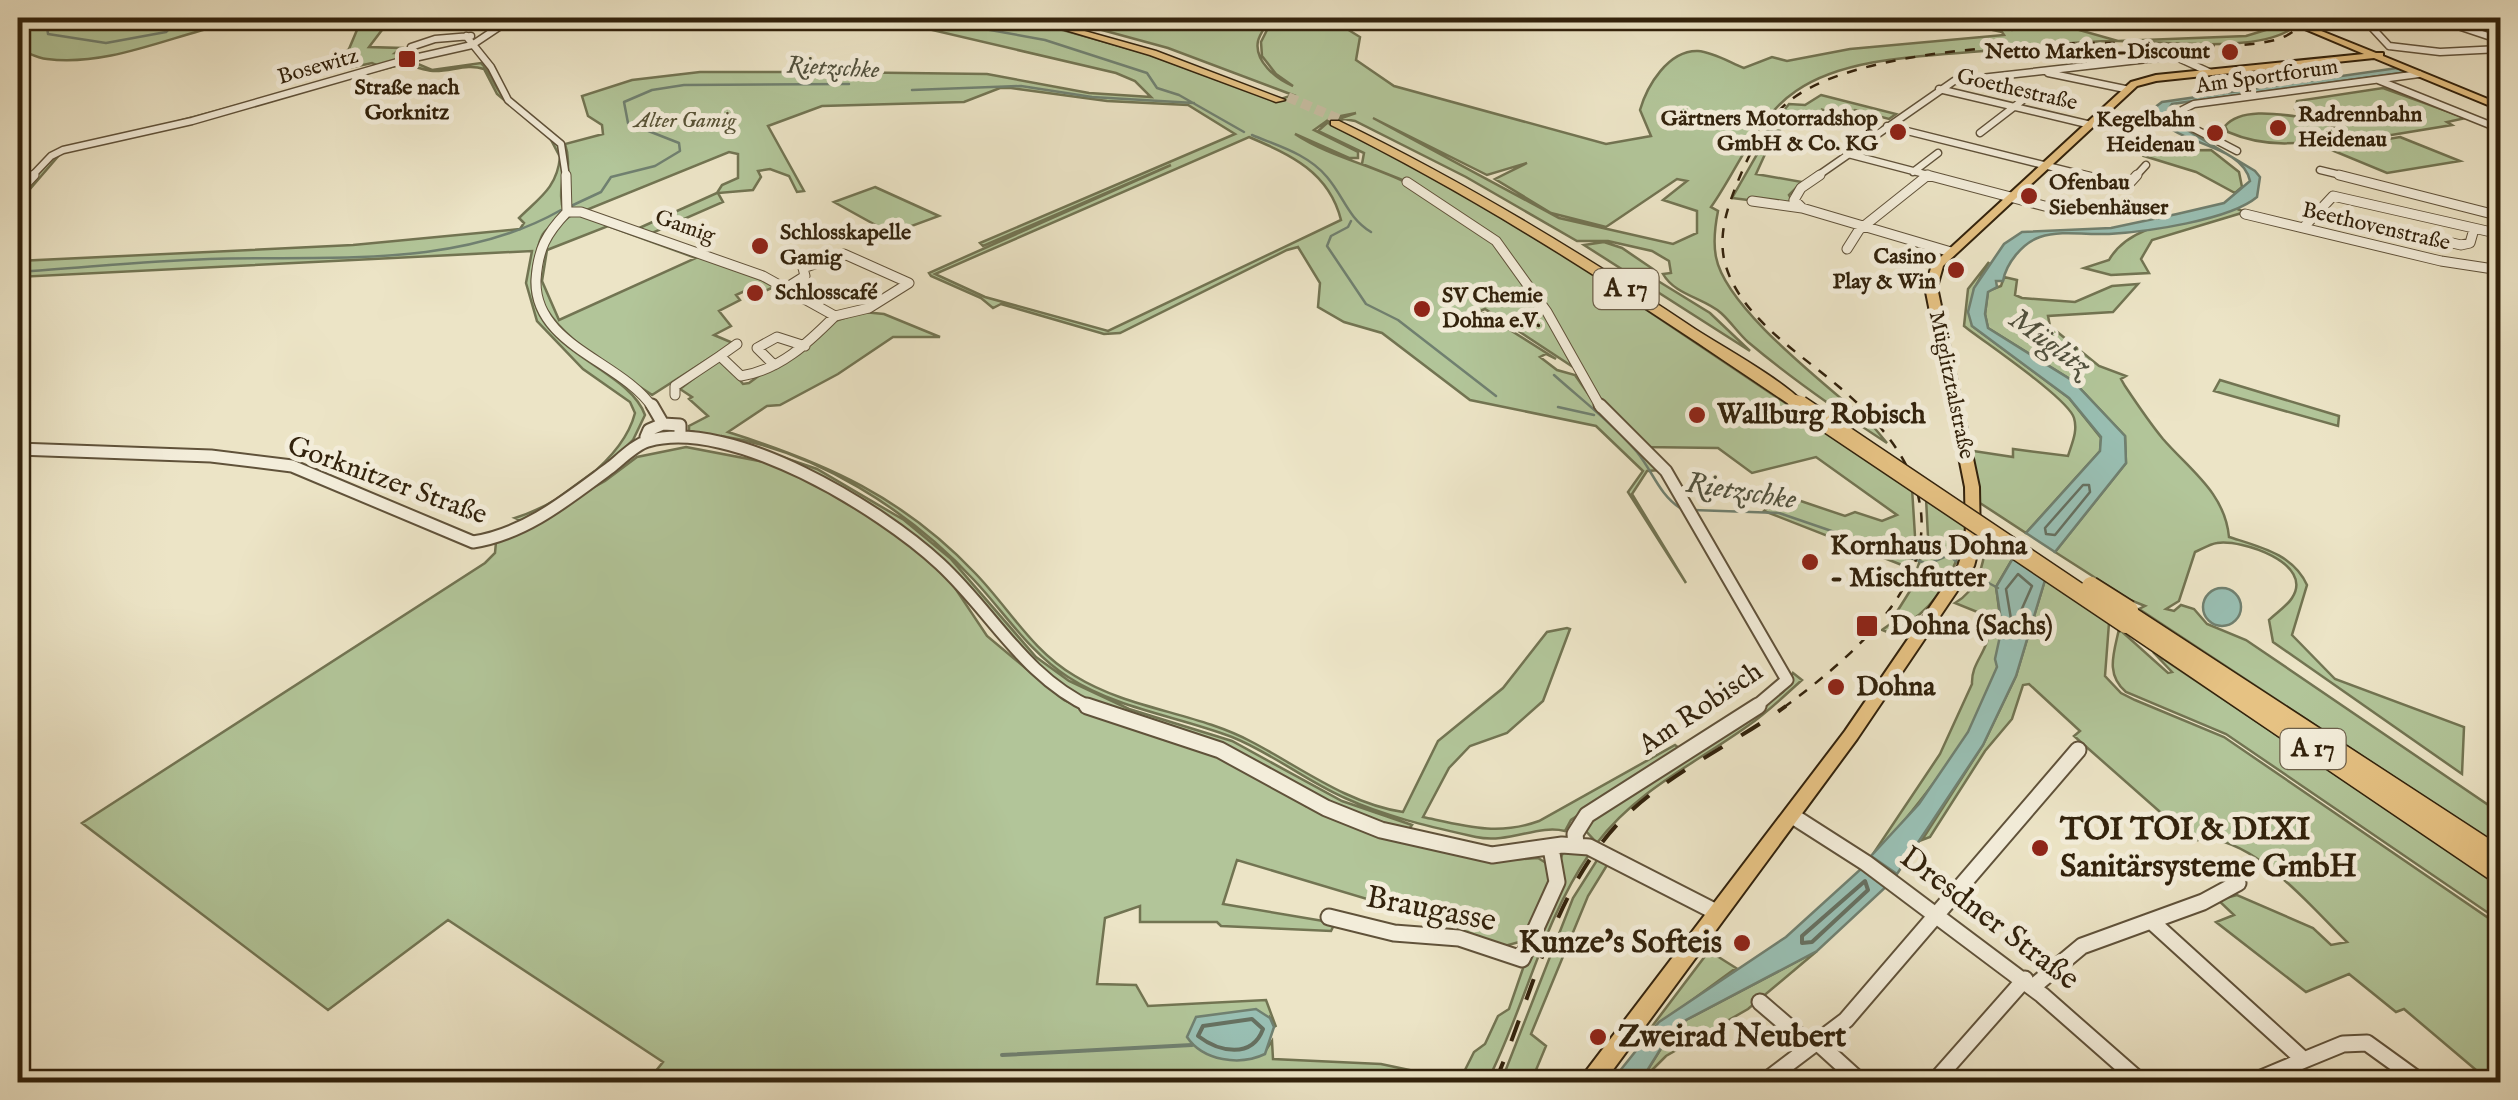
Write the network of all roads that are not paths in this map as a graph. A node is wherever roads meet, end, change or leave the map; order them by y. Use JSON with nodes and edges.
{"nodes":[{"id":1,"x":505,"y":18,"type":"edge"},
{"id":2,"x":1030,"y":18,"type":"edge"},
{"id":3,"x":1049,"y":18,"type":"edge"},
{"id":4,"x":2285,"y":18,"type":"edge"},
{"id":5,"x":2364,"y":18,"type":"edge"},
{"id":6,"x":2434,"y":18,"type":"edge"},
{"id":7,"x":485,"y":34,"type":"junction"},
{"id":8,"x":466,"y":36,"type":"junction"},
{"id":9,"x":2500,"y":40,"type":"edge"},
{"id":10,"x":476,"y":44,"type":"junction"},
{"id":11,"x":2389,"y":46,"type":"junction"},
{"id":12,"x":411,"y":47,"type":"dead end"},
{"id":13,"x":2500,"y":50,"type":"edge"},
{"id":14,"x":2379,"y":56,"type":"junction"},
{"id":15,"x":2063,"y":68,"type":"junction"},
{"id":16,"x":2038,"y":70,"type":"junction"},
{"id":17,"x":2412,"y":70,"type":"junction"},
{"id":18,"x":2209,"y":72,"type":"junction"},
{"id":19,"x":2055,"y":74,"type":"junction"},
{"id":20,"x":2374,"y":79,"type":"junction"},
{"id":21,"x":1939,"y":89,"type":"junction"},
{"id":22,"x":2125,"y":89,"type":"junction"},
{"id":23,"x":2032,"y":93,"type":"dead end"},
{"id":24,"x":2500,"y":105,"type":"edge"},
{"id":25,"x":2014,"y":107,"type":"junction"},
{"id":26,"x":1339,"y":122,"type":"tunnel mouth"},
{"id":27,"x":2087,"y":124,"type":"junction"},
{"id":28,"x":1887,"y":126,"type":"junction"},
{"id":29,"x":2500,"y":129,"type":"edge"},
{"id":30,"x":1980,"y":132,"type":"dead end"},
{"id":31,"x":2237,"y":151,"type":"dead end"},
{"id":32,"x":1938,"y":152,"type":"dead end"},
{"id":33,"x":1848,"y":154,"type":"junction"},
{"id":34,"x":2146,"y":165,"type":"dead end"},
{"id":35,"x":2046,"y":166,"type":"junction"},
{"id":36,"x":2320,"y":170,"type":"dead end"},
{"id":37,"x":1914,"y":172,"type":"junction"},
{"id":38,"x":1928,"y":176,"type":"junction"},
{"id":39,"x":1407,"y":182,"type":"dead end"},
{"id":40,"x":18,"y":192,"type":"edge"},
{"id":41,"x":2010,"y":198,"type":"junction"},
{"id":42,"x":2064,"y":200,"type":"dead end"},
{"id":43,"x":1752,"y":201,"type":"dead end"},
{"id":44,"x":1802,"y":208,"type":"junction"},
{"id":45,"x":567,"y":212,"type":"junction"},
{"id":46,"x":2318,"y":212,"type":"junction"},
{"id":47,"x":2245,"y":214,"type":"dead end"},
{"id":48,"x":2500,"y":216,"type":"edge"},
{"id":49,"x":1863,"y":227,"type":"junction"},
{"id":50,"x":2303,"y":228,"type":"junction"},
{"id":51,"x":2474,"y":229,"type":"junction"},
{"id":52,"x":2500,"y":234,"type":"edge"},
{"id":53,"x":1847,"y":249,"type":"dead end"},
{"id":54,"x":1951,"y":252,"type":"junction"},
{"id":55,"x":2500,"y":270,"type":"edge"},
{"id":56,"x":786,"y":288,"type":"junction"},
{"id":57,"x":836,"y":316,"type":"junction"},
{"id":58,"x":737,"y":344,"type":"dead end"},
{"id":59,"x":805,"y":346,"type":"junction"},
{"id":60,"x":720,"y":356,"type":"junction"},
{"id":61,"x":774,"y":365,"type":"junction"},
{"id":62,"x":674,"y":395,"type":"dead end"},
{"id":63,"x":663,"y":424,"type":"junction"},
{"id":64,"x":680,"y":435,"type":"junction"},
{"id":65,"x":649,"y":440,"type":"junction"},
{"id":66,"x":18,"y":449,"type":"edge"},
{"id":67,"x":2127,"y":617,"type":"junction"},
{"id":68,"x":2078,"y":750,"type":"dead end"},
{"id":69,"x":1791,"y":815,"type":"junction"},
{"id":70,"x":1576,"y":844,"type":"junction"},
{"id":71,"x":1551,"y":848,"type":"junction"},
{"id":72,"x":2500,"y":857,"type":"edge"},
{"id":73,"x":2500,"y":874,"type":"edge"},
{"id":74,"x":2238,"y":883,"type":"dead end"},
{"id":75,"x":1718,"y":912,"type":"junction"},
{"id":76,"x":1936,"y":916,"type":"junction"},
{"id":77,"x":1330,"y":918,"type":"dead end"},
{"id":78,"x":2151,"y":920,"type":"junction"},
{"id":79,"x":2030,"y":983,"type":"junction"},
{"id":80,"x":1760,"y":1002,"type":"dead end"},
{"id":81,"x":1814,"y":1044,"type":"junction"},
{"id":82,"x":2304,"y":1060,"type":"junction"},
{"id":83,"x":2264,"y":1080,"type":"edge"},
{"id":84,"x":1592,"y":1082,"type":"edge"},
{"id":85,"x":1764,"y":1082,"type":"edge"},
{"id":86,"x":1861,"y":1082,"type":"edge"},
{"id":87,"x":1934,"y":1082,"type":"edge"},
{"id":88,"x":2140,"y":1082,"type":"edge"},
{"id":89,"x":2421,"y":1082,"type":"edge"}],
"edges":[{"from":1,"to":7,"type":"street"},
{"from":2,"to":3,"type":"highway"},
{"from":4,"to":14,"type":"main road"},
{"from":5,"to":11,"type":"street"},
{"from":6,"to":9,"type":"street"},
{"from":7,"to":8,"type":"street"},
{"from":7,"to":10,"type":"street"},
{"from":8,"to":10,"type":"street"},
{"from":8,"to":12,"type":"street"},
{"from":10,"to":40,"type":"street","name":"Bosewitz"},
{"from":10,"to":45,"type":"street"},
{"from":11,"to":13,"type":"street"},
{"from":11,"to":14,"type":"street"},
{"from":14,"to":17,"type":"main road"},
{"from":14,"to":18,"type":"main road","name":"Müglitztalstraße"},
{"from":15,"to":16,"type":"street"},
{"from":15,"to":18,"type":"street"},
{"from":15,"to":19,"type":"street"},
{"from":16,"to":19,"type":"street"},
{"from":16,"to":21,"type":"street"},
{"from":17,"to":20,"type":"street","name":"Am Sportforum"},
{"from":17,"to":24,"type":"main road"},
{"from":18,"to":22,"type":"main road","name":"Müglitztalstraße"},
{"from":19,"to":22,"type":"street"},
{"from":20,"to":29,"type":"street","name":"Am Sportforum"},
{"from":20,"to":31,"type":"street","name":"Am Sportforum"},
{"from":21,"to":25,"type":"street","name":"Goethestraße"},
{"from":21,"to":28,"type":"street"},
{"from":22,"to":27,"type":"main road","name":"Müglitztalstraße"},
{"from":23,"to":25,"type":"street"},
{"from":25,"to":27,"type":"street","name":"Goethestraße"},
{"from":25,"to":30,"type":"street"},
{"from":26,"to":67,"type":"highway","number":"A 17","bridge":true},
{"from":27,"to":35,"type":"main road","name":"Müglitztalstraße"},
{"from":28,"to":33,"type":"street"},
{"from":28,"to":35,"type":"street"},
{"from":32,"to":37,"type":"street"},
{"from":33,"to":37,"type":"street"},
{"from":33,"to":44,"type":"street"},
{"from":34,"to":35,"type":"street"},
{"from":35,"to":41,"type":"main road","name":"Müglitztalstraße"},
{"from":36,"to":48,"type":"street"},
{"from":37,"to":38,"type":"street"},
{"from":38,"to":41,"type":"street"},
{"from":38,"to":49,"type":"street"},
{"from":39,"to":70,"type":"street","name":"Am Robisch"},
{"from":41,"to":42,"type":"street"},
{"from":41,"to":54,"type":"main road","name":"Müglitztalstraße"},
{"from":43,"to":44,"type":"street"},
{"from":44,"to":49,"type":"street"},
{"from":45,"to":56,"type":"street","name":"Gamig"},
{"from":45,"to":63,"type":"street"},
{"from":46,"to":50,"type":"street"},
{"from":46,"to":51,"type":"street"},
{"from":46,"to":51,"type":"street"},
{"from":47,"to":50,"type":"street","name":"Beethovenstraße"},
{"from":49,"to":53,"type":"street"},
{"from":49,"to":54,"type":"street"},
{"from":50,"to":55,"type":"street","name":"Beethovenstraße"},
{"from":51,"to":52,"type":"street"},
{"from":54,"to":69,"type":"main road","name":"Müglitztalstraße"},
{"from":56,"to":57,"type":"street","name":"Gamig"},
{"from":56,"to":57,"type":"street"},
{"from":57,"to":59,"type":"street"},
{"from":58,"to":60,"type":"street"},
{"from":59,"to":61,"type":"street"},
{"from":59,"to":61,"type":"street"},
{"from":60,"to":61,"type":"street"},
{"from":60,"to":62,"type":"street"},
{"from":63,"to":64,"type":"street"},
{"from":63,"to":65,"type":"street"},
{"from":64,"to":65,"type":"street"},
{"from":64,"to":71,"type":"street"},
{"from":65,"to":66,"type":"street","name":"Gorknitzer Straße"},
{"from":67,"to":72,"type":"highway","number":"A 17"},
{"from":67,"to":73,"type":"highway","number":"A 17"},
{"from":68,"to":76,"type":"street"},
{"from":69,"to":75,"type":"main road","name":"Müglitztalstraße"},
{"from":69,"to":76,"type":"street","name":"Dresdner Straße"},
{"from":70,"to":71,"type":"street"},
{"from":70,"to":75,"type":"street"},
{"from":71,"to":77,"type":"street","name":"Braugasse"},
{"from":74,"to":78,"type":"street"},
{"from":75,"to":84,"type":"main road","name":"Müglitztalstraße"},
{"from":76,"to":79,"type":"street","name":"Dresdner Straße"},
{"from":76,"to":81,"type":"street"},
{"from":78,"to":79,"type":"street"},
{"from":78,"to":82,"type":"street"},
{"from":79,"to":87,"type":"street"},
{"from":79,"to":88,"type":"street","name":"Dresdner Straße"},
{"from":80,"to":81,"type":"street"},
{"from":81,"to":85,"type":"street"},
{"from":81,"to":86,"type":"street"},
{"from":82,"to":83,"type":"street"},
{"from":82,"to":89,"type":"street"}]}
